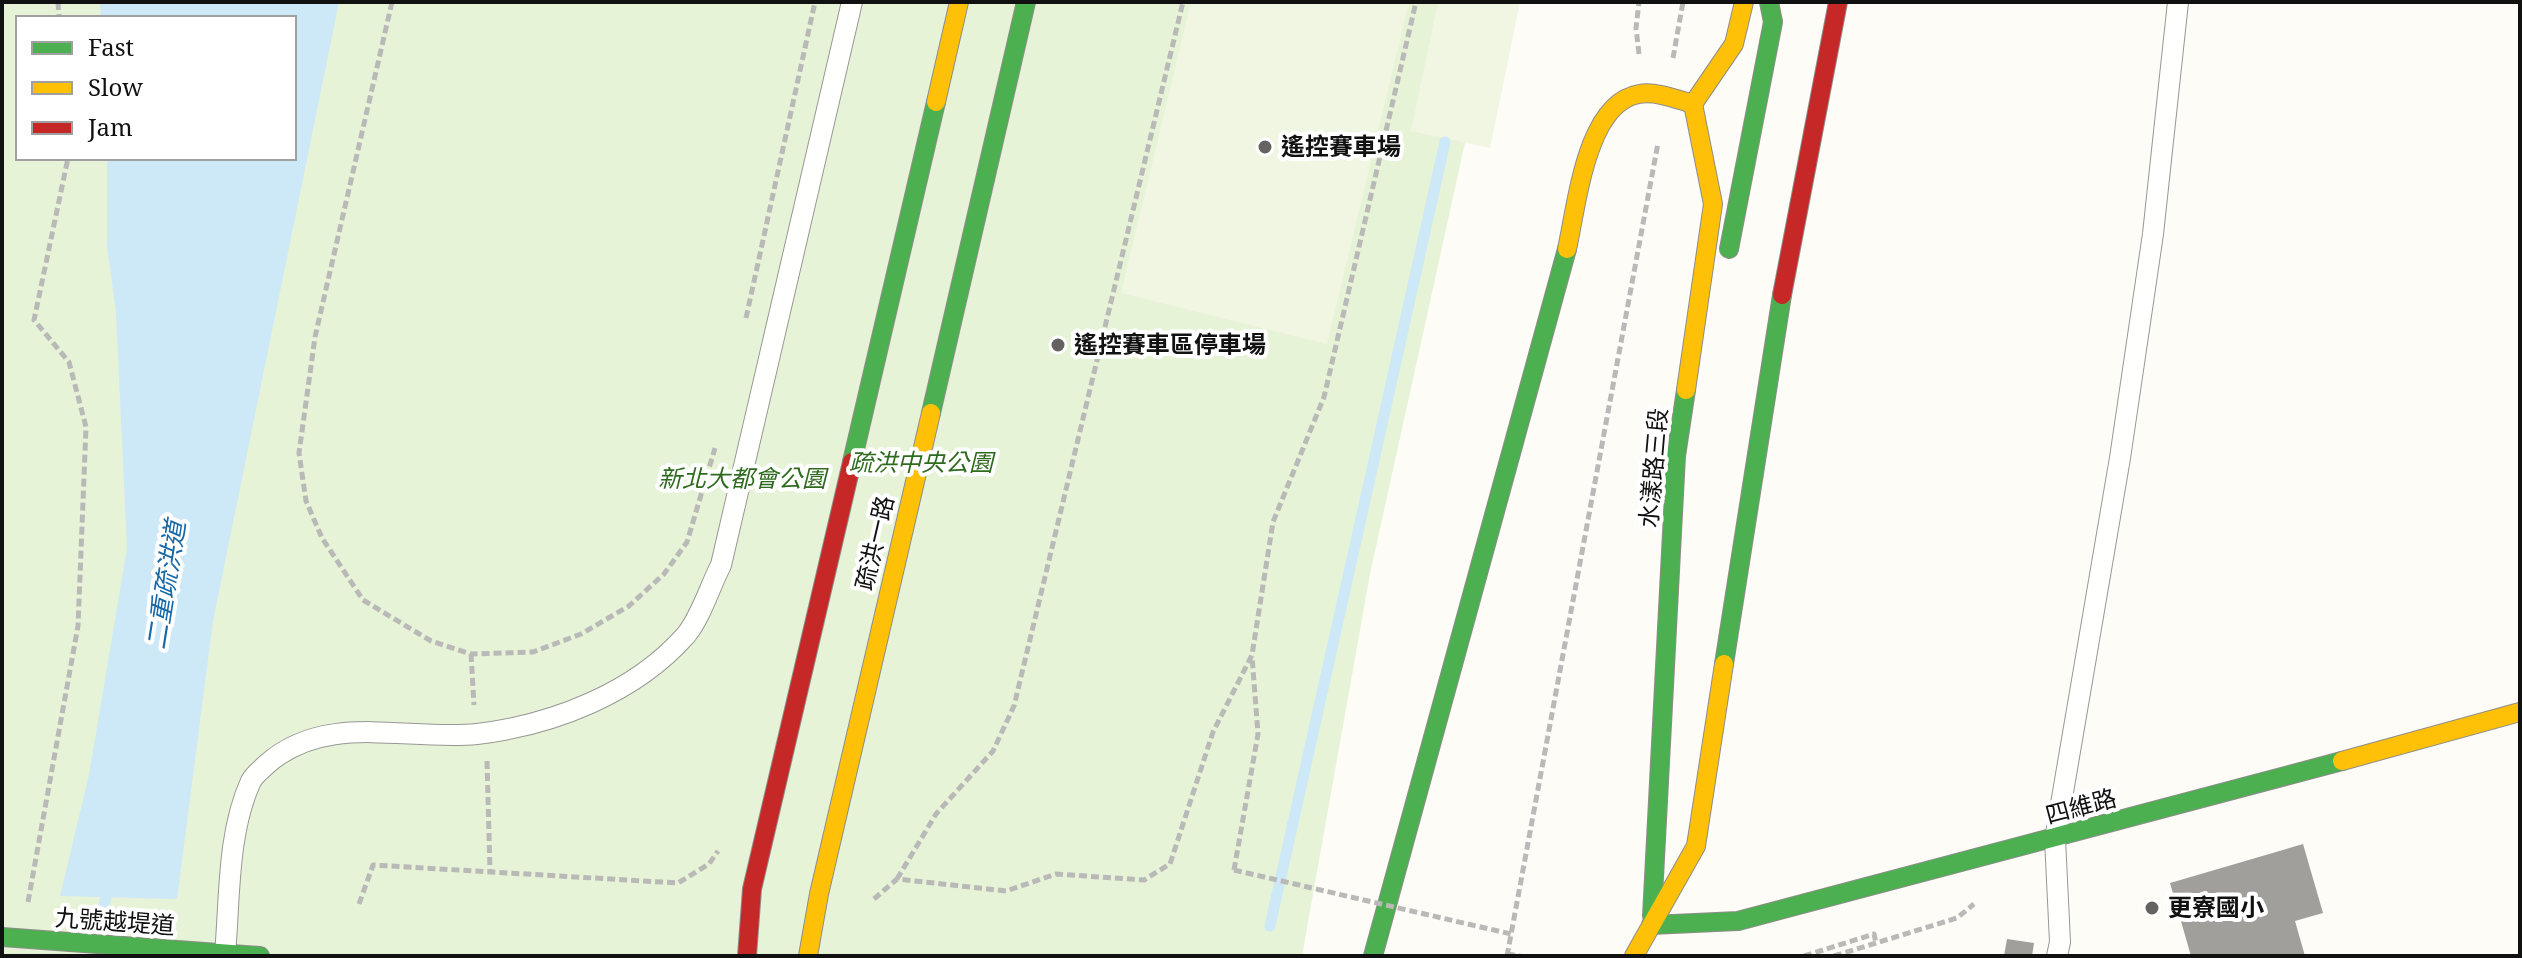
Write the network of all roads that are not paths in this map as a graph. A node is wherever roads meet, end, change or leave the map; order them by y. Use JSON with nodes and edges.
{"nodes":[{"id":1,"x":852,"y":2,"type":"edge"},
{"id":2,"x":959,"y":2,"type":"edge"},
{"id":3,"x":1026,"y":2,"type":"edge"},
{"id":4,"x":1744,"y":2,"type":"edge"},
{"id":5,"x":1769,"y":2,"type":"edge"},
{"id":6,"x":1838,"y":2,"type":"edge"},
{"id":7,"x":2178,"y":2,"type":"edge"},
{"id":8,"x":1693,"y":104,"type":"junction"},
{"id":9,"x":1697,"y":311,"type":"junction"},
{"id":10,"x":2520,"y":712,"type":"edge"},
{"id":11,"x":2055,"y":839,"type":"junction"},
{"id":12,"x":1651,"y":925,"type":"junction"},
{"id":13,"x":2,"y":937,"type":"edge"},
{"id":14,"x":225,"y":954,"type":"edge"},
{"id":15,"x":260,"y":956,"type":"edge"},
{"id":16,"x":747,"y":956,"type":"edge"},
{"id":17,"x":808,"y":956,"type":"edge"},
{"id":18,"x":1373,"y":956,"type":"edge"},
{"id":19,"x":1634,"y":956,"type":"edge"},
{"id":20,"x":1646,"y":956,"type":"edge"},
{"id":21,"x":2057,"y":956,"type":"edge"}],
"edges":[{"from":1,"to":14,"type":"lane"},
{"from":2,"to":16,"type":"street","name":"疏洪一路"},
{"from":3,"to":17,"type":"street","name":"疏洪一路"},
{"from":4,"to":8,"type":"street"},
{"from":5,"to":9,"type":"street"},
{"from":6,"to":12,"type":"street"},
{"from":7,"to":11,"type":"lane"},
{"from":8,"to":9,"type":"street","name":"水漾路三段"},
{"from":8,"to":18,"type":"street"},
{"from":9,"to":12,"type":"street","name":"水漾路三段"},
{"from":10,"to":11,"type":"street","name":"四維路"},
{"from":11,"to":12,"type":"street","name":"四維路"},
{"from":11,"to":21,"type":"lane"},
{"from":12,"to":19,"type":"street"},
{"from":12,"to":20,"type":"street","name":"水漾路三段"},
{"from":13,"to":14,"type":"street","name":"九號越堤道"},
{"from":14,"to":15,"type":"street","name":"九號越堤道"}]}
